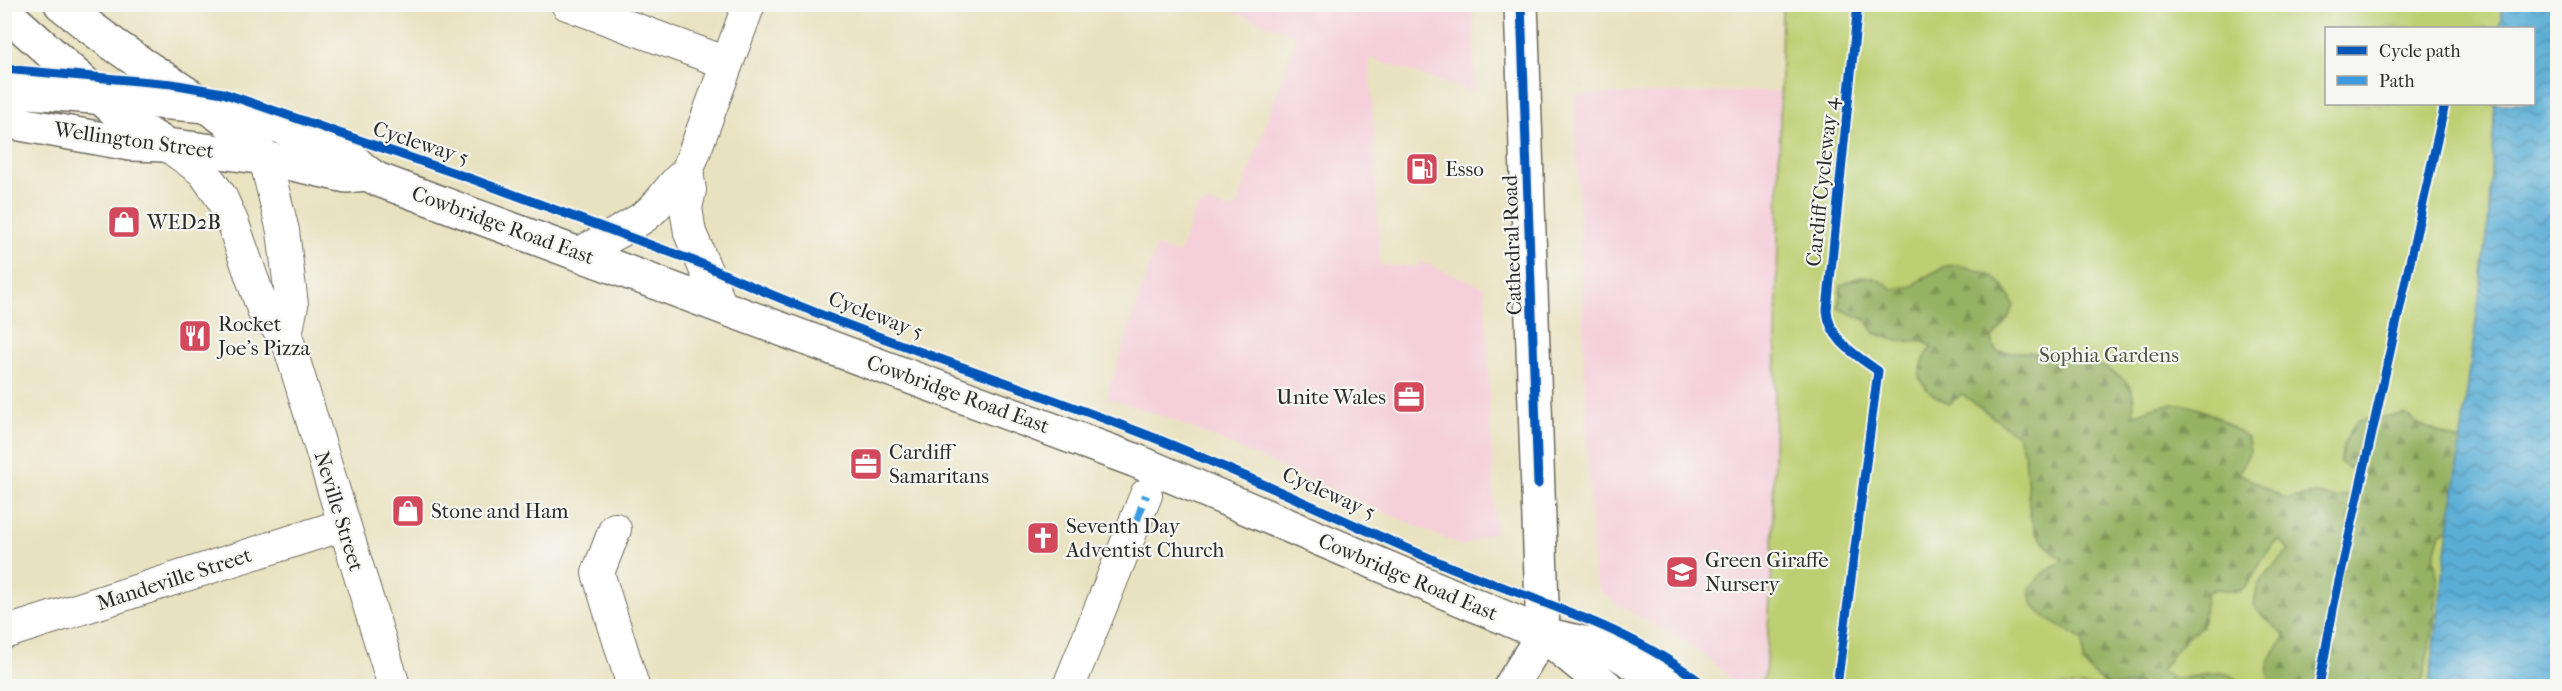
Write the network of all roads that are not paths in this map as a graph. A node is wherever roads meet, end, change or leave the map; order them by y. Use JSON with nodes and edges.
{"nodes":[{"id":1,"x":61,"y":4,"type":"edge"},
{"id":2,"x":567,"y":4,"type":"edge"},
{"id":3,"x":749,"y":4,"type":"edge"},
{"id":4,"x":1521,"y":4,"type":"edge"},
{"id":5,"x":4,"y":11,"type":"edge"},
{"id":6,"x":727,"y":63,"type":"junction"},
{"id":7,"x":4,"y":90,"type":"edge"},
{"id":8,"x":99,"y":97,"type":"junction"},
{"id":9,"x":208,"y":106,"type":"junction"},
{"id":10,"x":4,"y":121,"type":"edge"},
{"id":11,"x":166,"y":145,"type":"junction"},
{"id":12,"x":264,"y":158,"type":"junction"},
{"id":13,"x":687,"y":172,"type":"junction"},
{"id":14,"x":366,"y":174,"type":"junction"},
{"id":15,"x":580,"y":253,"type":"junction"},
{"id":16,"x":721,"y":306,"type":"junction"},
{"id":17,"x":286,"y":335,"type":"junction"},
{"id":18,"x":1142,"y":508,"type":"dead end"},
{"id":19,"x":343,"y":525,"type":"junction"},
{"id":20,"x":615,"y":529,"type":"dead end"},
{"id":21,"x":4,"y":633,"type":"edge"},
{"id":22,"x":1543,"y":634,"type":"junction"},
{"id":23,"x":394,"y":687,"type":"edge"},
{"id":24,"x":633,"y":687,"type":"edge"},
{"id":25,"x":1069,"y":687,"type":"edge"},
{"id":26,"x":1511,"y":687,"type":"edge"},
{"id":27,"x":1606,"y":687,"type":"edge"},
{"id":28,"x":1671,"y":687,"type":"edge"}],
"edges":[{"from":1,"to":9,"type":"main road","name":"Cowbridge Road East"},
{"from":2,"to":6,"type":"street"},
{"from":3,"to":6,"type":"street"},
{"from":4,"to":22,"type":"main road","name":"Cathedral Road"},
{"from":5,"to":8,"type":"main road"},
{"from":6,"to":13,"type":"street"},
{"from":7,"to":8,"type":"main road","name":"Wellington Street"},
{"from":8,"to":9,"type":"main road","name":"Wellington Street"},
{"from":8,"to":11,"type":"main road"},
{"from":9,"to":12,"type":"main road","name":"Cowbridge Road East"},
{"from":9,"to":14,"type":"main road","name":"Cowbridge Road East"},
{"from":10,"to":11,"type":"main road","name":"Wellington Street"},
{"from":11,"to":12,"type":"main road","name":"Wellington Street"},
{"from":11,"to":17,"type":"street","name":"Neville Street"},
{"from":12,"to":14,"type":"main road","name":"Cowbridge Road East"},
{"from":12,"to":17,"type":"street","name":"Neville Street"},
{"from":13,"to":15,"type":"street"},
{"from":13,"to":16,"type":"street"},
{"from":14,"to":15,"type":"main road","name":"Cowbridge Road East"},
{"from":15,"to":16,"type":"main road","name":"Cowbridge Road East"},
{"from":16,"to":22,"type":"main road","name":"Cowbridge Road East"},
{"from":17,"to":19,"type":"street","name":"Neville Street"},
{"from":18,"to":25,"type":"street"},
{"from":19,"to":21,"type":"street","name":"Mandeville Street"},
{"from":19,"to":23,"type":"street","name":"Neville Street"},
{"from":20,"to":24,"type":"street"},
{"from":22,"to":26,"type":"main road"},
{"from":22,"to":27,"type":"main road","name":"Cowbridge Road East"},
{"from":22,"to":28,"type":"main road","name":"Cowbridge Road East"}]}
